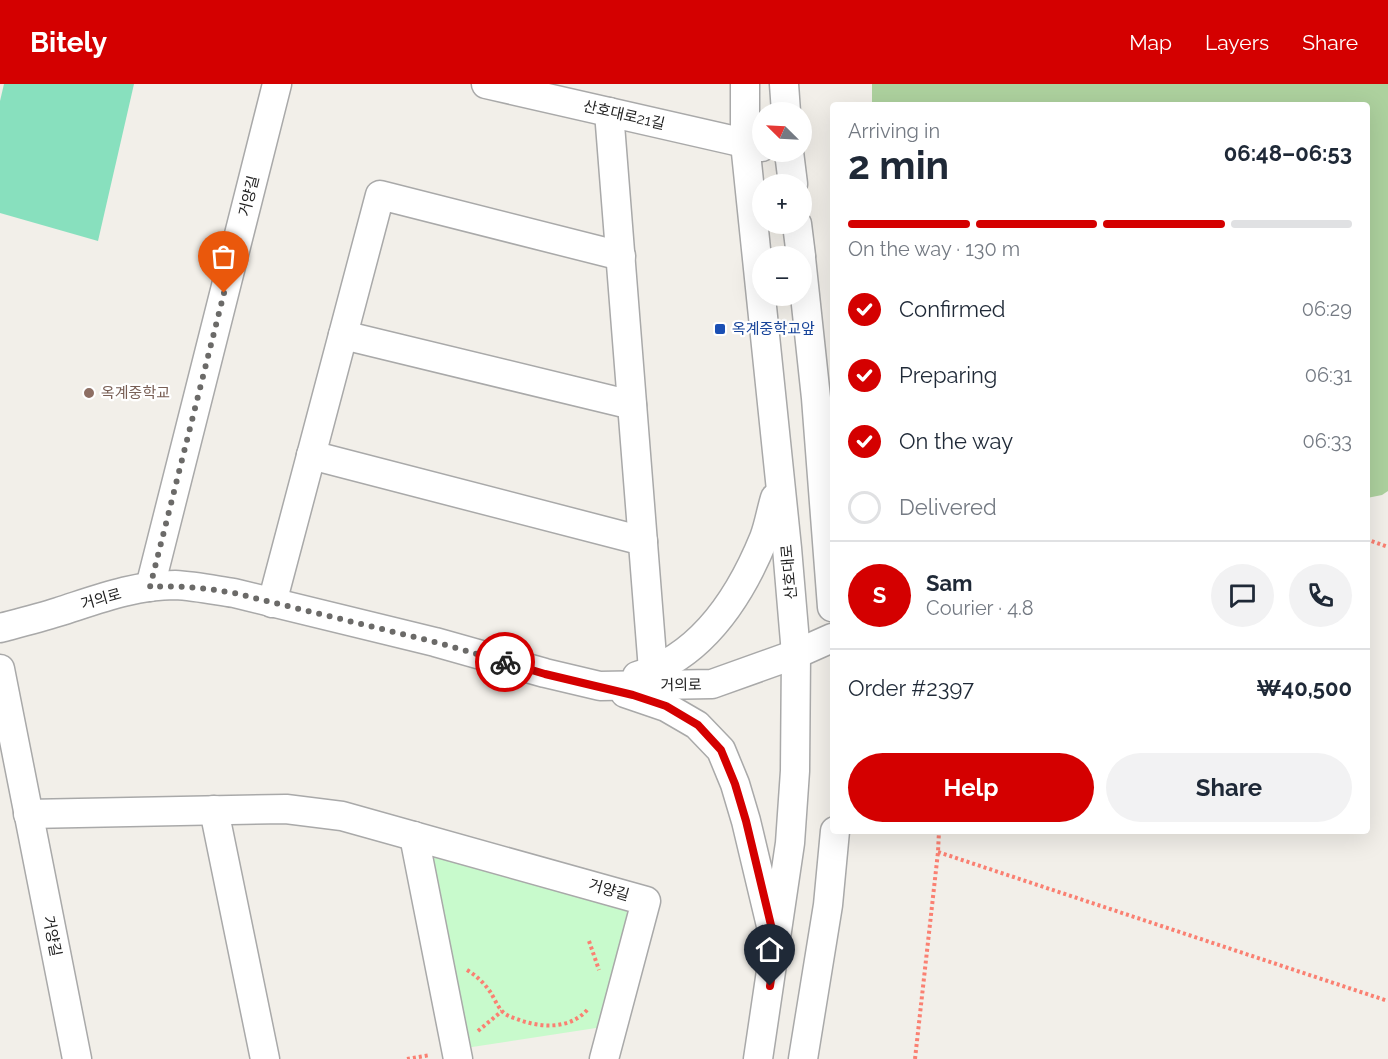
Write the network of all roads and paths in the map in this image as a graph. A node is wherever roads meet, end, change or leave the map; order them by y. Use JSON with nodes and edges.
{"nodes":[{"id":1,"x":277,"y":84,"type":"edge"},
{"id":2,"x":486,"y":84,"type":"edge"},
{"id":3,"x":745,"y":84,"type":"edge"},
{"id":4,"x":784,"y":84,"type":"edge"},
{"id":5,"x":785,"y":102,"type":"edge"},
{"id":6,"x":609,"y":112,"type":"junction"},
{"id":7,"x":752,"y":137,"type":"edge"},
{"id":8,"x":752,"y":145,"type":"edge"},
{"id":9,"x":754,"y":162,"type":"edge"},
{"id":10,"x":621,"y":256,"type":"junction"},
{"id":11,"x":806,"y":306,"type":"edge"},
{"id":12,"x":343,"y":335,"type":"junction"},
{"id":13,"x":632,"y":405,"type":"junction"},
{"id":14,"x":311,"y":456,"type":"junction"},
{"id":15,"x":780,"y":480,"type":"junction"},
{"id":16,"x":1370,"y":540,"type":"edge"},
{"id":17,"x":642,"y":541,"type":"junction"},
{"id":18,"x":1388,"y":547,"type":"edge"},
{"id":19,"x":830,"y":581,"type":"edge"},
{"id":20,"x":150,"y":587,"type":"junction"},
{"id":21,"x":272,"y":603,"type":"junction"},
{"id":22,"x":0,"y":628,"type":"edge"},
{"id":23,"x":830,"y":639,"type":"edge"},
{"id":24,"x":796,"y":654,"type":"junction"},
{"id":25,"x":0,"y":669,"type":"edge"},
{"id":26,"x":653,"y":670,"type":"junction"},
{"id":27,"x":600,"y":686,"type":"junction"},
{"id":28,"x":214,"y":810,"type":"junction"},
{"id":29,"x":28,"y":814,"type":"junction"},
{"id":30,"x":835,"y":834,"type":"edge"},
{"id":31,"x":939,"y":834,"type":"edge"},
{"id":32,"x":414,"y":836,"type":"junction"},
{"id":33,"x":938,"y":852,"type":"junction"},
{"id":34,"x":589,"y":941,"type":"dead end"},
{"id":35,"x":776,"y":946,"type":"junction"},
{"id":36,"x":439,"y":959,"type":"junction"},
{"id":37,"x":601,"y":980,"type":"dead end"},
{"id":38,"x":1388,"y":1001,"type":"edge"},
{"id":39,"x":590,"y":1007,"type":"dead end"},
{"id":40,"x":77,"y":1059,"type":"edge"},
{"id":41,"x":265,"y":1059,"type":"edge"},
{"id":42,"x":458,"y":1059,"type":"edge"},
{"id":43,"x":604,"y":1059,"type":"edge"},
{"id":44,"x":758,"y":1059,"type":"edge"},
{"id":45,"x":803,"y":1059,"type":"edge"},
{"id":46,"x":915,"y":1059,"type":"edge"}],
"edges":[{"from":1,"to":20,"type":"street","name":"거양길"},
{"from":2,"to":6,"type":"street","name":"산호대로21길"},
{"from":3,"to":7,"type":"street","name":"산호대로"},
{"from":4,"to":5,"type":"street"},
{"from":6,"to":8,"type":"street","name":"산호대로21길"},
{"from":6,"to":10,"type":"street"},
{"from":9,"to":15,"type":"street","name":"산호대로"},
{"from":10,"to":12,"type":"street"},
{"from":10,"to":13,"type":"street"},
{"from":11,"to":19,"type":"street"},
{"from":12,"to":13,"type":"street"},
{"from":12,"to":14,"type":"street"},
{"from":13,"to":17,"type":"street"},
{"from":14,"to":17,"type":"street"},
{"from":14,"to":21,"type":"street"},
{"from":15,"to":24,"type":"street","name":"산호대로"},
{"from":15,"to":26,"type":"street"},
{"from":16,"to":18,"type":"path"},
{"from":17,"to":26,"type":"street"},
{"from":20,"to":21,"type":"street","name":"거의로"},
{"from":20,"to":22,"type":"street","name":"거의로"},
{"from":21,"to":27,"type":"street","name":"거의로"},
{"from":23,"to":24,"type":"street","name":"거의로"},
{"from":24,"to":27,"type":"street","name":"거의로"},
{"from":24,"to":35,"type":"street","name":"산호대로"},
{"from":25,"to":29,"type":"street","name":"거양길"},
{"from":26,"to":27,"type":"street"},
{"from":27,"to":35,"type":"street"},
{"from":28,"to":29,"type":"street","name":"거양길"},
{"from":28,"to":32,"type":"street","name":"거양길"},
{"from":28,"to":41,"type":"street"},
{"from":29,"to":40,"type":"street","name":"거양길"},
{"from":30,"to":45,"type":"street"},
{"from":31,"to":33,"type":"path"},
{"from":32,"to":36,"type":"street"},
{"from":32,"to":43,"type":"street","name":"거양길"},
{"from":33,"to":38,"type":"path"},
{"from":33,"to":46,"type":"path"},
{"from":34,"to":37,"type":"path"},
{"from":35,"to":44,"type":"street","name":"산호대로"},
{"from":36,"to":39,"type":"path"},
{"from":36,"to":42,"type":"street"}]}
